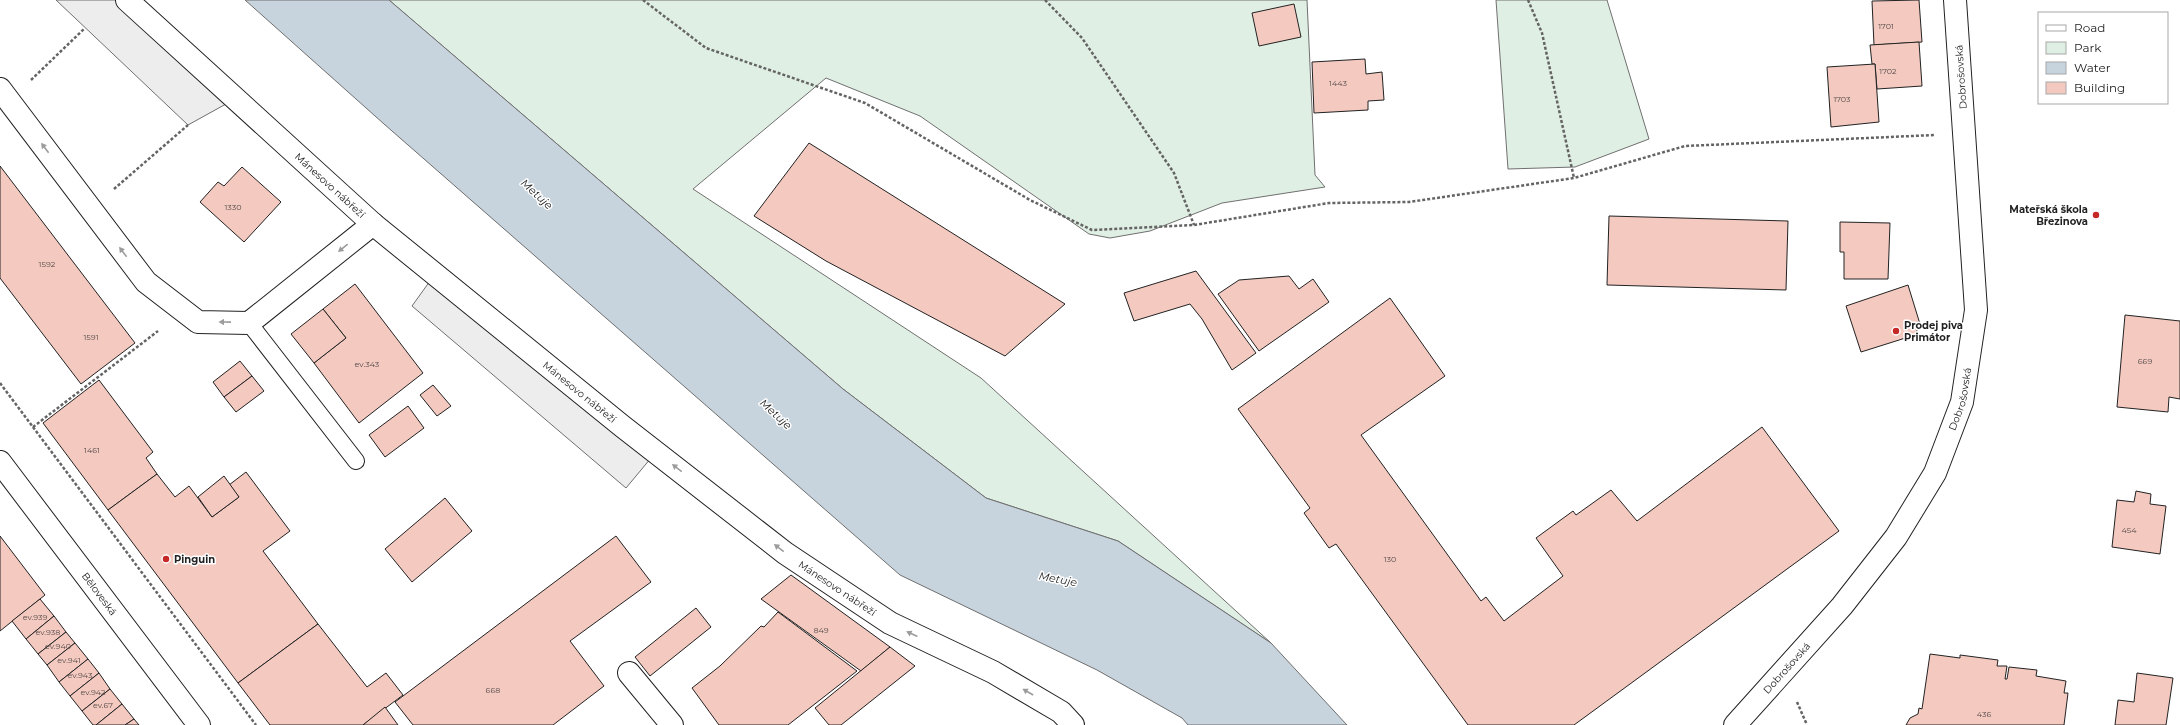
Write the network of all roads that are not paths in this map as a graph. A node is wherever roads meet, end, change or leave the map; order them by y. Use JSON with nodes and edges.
{"nodes":[{"id":1,"x":127,"y":0,"type":"edge"},
{"id":2,"x":1955,"y":0,"type":"edge"},
{"id":3,"x":5,"y":95,"type":"edge"},
{"id":4,"x":373,"y":224,"type":"junction"},
{"id":5,"x":249,"y":323,"type":"junction"},
{"id":6,"x":356,"y":461,"type":"dead end"},
{"id":7,"x":0,"y":462,"type":"edge"},
{"id":8,"x":629,"y":673,"type":"dead end"},
{"id":9,"x":1060,"y":721,"type":"edge"},
{"id":10,"x":199,"y":725,"type":"edge"},
{"id":11,"x":672,"y":725,"type":"edge"},
{"id":12,"x":1735,"y":725,"type":"edge"}],
"edges":[{"from":1,"to":4,"type":"street","name":"Mánesovo nábřeží"},
{"from":2,"to":12,"type":"street","name":"Dobrošovská"},
{"from":5,"to":3,"type":"street","one_way":true},
{"from":4,"to":5,"type":"street","one_way":true},
{"from":9,"to":4,"type":"street","name":"Mánesovo nábřeží","one_way":true},
{"from":5,"to":6,"type":"lane"},
{"from":7,"to":10,"type":"street","name":"Běloveská"},
{"from":8,"to":11,"type":"street"}]}
